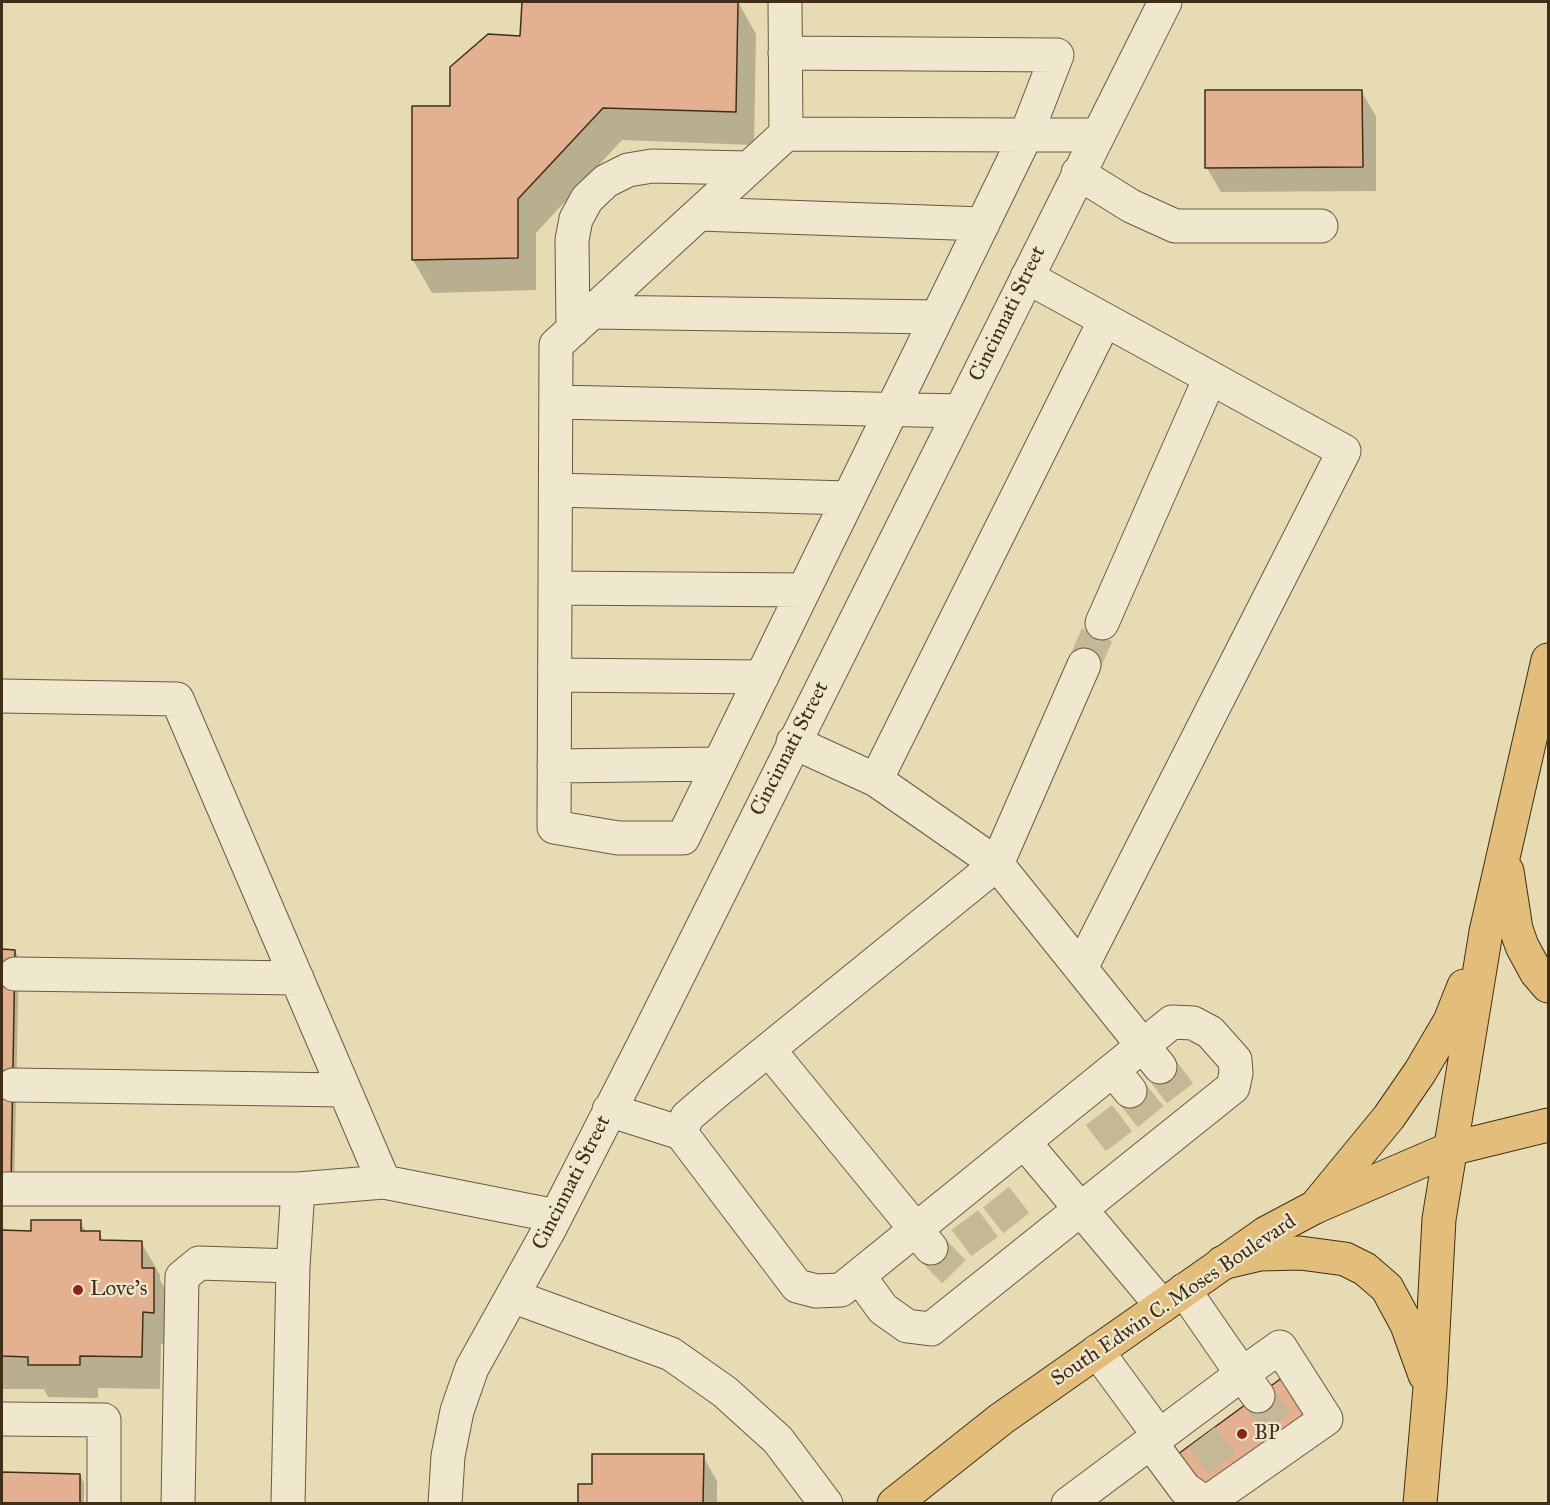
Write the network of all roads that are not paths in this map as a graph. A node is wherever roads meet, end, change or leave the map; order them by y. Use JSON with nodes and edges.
{"nodes":[{"id":1,"x":785,"y":2,"type":"edge"},
{"id":2,"x":1164,"y":2,"type":"edge"},
{"id":3,"x":786,"y":53,"type":"junction"},
{"id":4,"x":786,"y":134,"type":"junction"},
{"id":5,"x":1026,"y":135,"type":"junction"},
{"id":6,"x":1098,"y":135,"type":"junction"},
{"id":7,"x":749,"y":168,"type":"junction"},
{"id":8,"x":1078,"y":173,"type":"junction"},
{"id":9,"x":699,"y":214,"type":"junction"},
{"id":10,"x":983,"y":224,"type":"junction"},
{"id":11,"x":1321,"y":226,"type":"dead end"},
{"id":12,"x":1027,"y":277,"type":"junction"},
{"id":13,"x":937,"y":317,"type":"junction"},
{"id":14,"x":1105,"y":320,"type":"junction"},
{"id":15,"x":583,"y":321,"type":"junction"},
{"id":16,"x":1210,"y":378,"type":"junction"},
{"id":17,"x":556,"y":402,"type":"junction"},
{"id":18,"x":892,"y":410,"type":"junction"},
{"id":19,"x":960,"y":411,"type":"junction"},
{"id":20,"x":555,"y":490,"type":"junction"},
{"id":21,"x":849,"y":498,"type":"junction"},
{"id":22,"x":555,"y":588,"type":"junction"},
{"id":23,"x":804,"y":590,"type":"junction"},
{"id":24,"x":1102,"y":623,"type":"tunnel mouth"},
{"id":25,"x":1548,"y":660,"type":"edge"},
{"id":26,"x":1084,"y":665,"type":"tunnel mouth"},
{"id":27,"x":555,"y":675,"type":"junction"},
{"id":28,"x":762,"y":677,"type":"junction"},
{"id":29,"x":2,"y":696,"type":"edge"},
{"id":30,"x":793,"y":742,"type":"junction"},
{"id":31,"x":718,"y":764,"type":"junction"},
{"id":32,"x":554,"y":766,"type":"junction"},
{"id":33,"x":876,"y":780,"type":"junction"},
{"id":34,"x":1504,"y":858,"type":"junction"},
{"id":35,"x":997,"y":864,"type":"junction"},
{"id":36,"x":1486,"y":932,"type":"junction"},
{"id":37,"x":1080,"y":968,"type":"junction"},
{"id":38,"x":15,"y":974,"type":"dead end"},
{"id":39,"x":297,"y":978,"type":"junction"},
{"id":40,"x":1548,"y":986,"type":"edge"},
{"id":41,"x":769,"y":1050,"type":"junction"},
{"id":42,"x":1151,"y":1057,"type":"junction"},
{"id":43,"x":13,"y":1085,"type":"dead end"},
{"id":44,"x":344,"y":1090,"type":"junction"},
{"id":45,"x":609,"y":1110,"type":"junction"},
{"id":46,"x":1548,"y":1125,"type":"edge"},
{"id":47,"x":681,"y":1133,"type":"junction"},
{"id":48,"x":1024,"y":1142,"type":"junction"},
{"id":49,"x":1450,"y":1149,"type":"junction"},
{"id":50,"x":384,"y":1182,"type":"junction"},
{"id":51,"x":2,"y":1189,"type":"edge"},
{"id":52,"x":298,"y":1189,"type":"junction"},
{"id":53,"x":1315,"y":1207,"type":"junction"},
{"id":54,"x":1079,"y":1210,"type":"junction"},
{"id":55,"x":556,"y":1216,"type":"junction"},
{"id":56,"x":922,"y":1240,"type":"junction"},
{"id":57,"x":1222,"y":1263,"type":"junction"},
{"id":58,"x":293,"y":1266,"type":"junction"},
{"id":59,"x":859,"y":1276,"type":"junction"},
{"id":60,"x":512,"y":1296,"type":"junction"},
{"id":61,"x":1173,"y":1298,"type":"junction"},
{"id":62,"x":1097,"y":1351,"type":"junction"},
{"id":63,"x":1250,"y":1385,"type":"junction"},
{"id":64,"x":1430,"y":1388,"type":"junction"},
{"id":65,"x":2,"y":1419,"type":"edge"},
{"id":66,"x":1155,"y":1440,"type":"junction"},
{"id":67,"x":104,"y":1503,"type":"edge"},
{"id":68,"x":178,"y":1503,"type":"edge"},
{"id":69,"x":288,"y":1503,"type":"edge"},
{"id":70,"x":445,"y":1503,"type":"edge"},
{"id":71,"x":826,"y":1503,"type":"edge"},
{"id":72,"x":894,"y":1503,"type":"edge"},
{"id":73,"x":1068,"y":1503,"type":"edge"},
{"id":74,"x":1420,"y":1503,"type":"edge"}],
"edges":[{"from":1,"to":3,"type":"street"},
{"from":2,"to":6,"type":"street","name":"Cincinnati Street"},
{"from":3,"to":4,"type":"street"},
{"from":3,"to":5,"type":"street"},
{"from":4,"to":5,"type":"street"},
{"from":4,"to":7,"type":"street"},
{"from":5,"to":6,"type":"street"},
{"from":5,"to":10,"type":"street"},
{"from":6,"to":8,"type":"street","name":"Cincinnati Street"},
{"from":7,"to":9,"type":"street"},
{"from":7,"to":15,"type":"street"},
{"from":8,"to":11,"type":"street"},
{"from":8,"to":12,"type":"street","name":"Cincinnati Street"},
{"from":9,"to":10,"type":"street"},
{"from":9,"to":15,"type":"street"},
{"from":10,"to":13,"type":"street"},
{"from":12,"to":14,"type":"street"},
{"from":12,"to":19,"type":"street","name":"Cincinnati Street"},
{"from":13,"to":15,"type":"street"},
{"from":13,"to":18,"type":"street"},
{"from":14,"to":16,"type":"street"},
{"from":14,"to":33,"type":"street"},
{"from":15,"to":17,"type":"street"},
{"from":16,"to":24,"type":"street"},
{"from":16,"to":37,"type":"street"},
{"from":17,"to":18,"type":"street"},
{"from":17,"to":20,"type":"street"},
{"from":18,"to":19,"type":"street"},
{"from":18,"to":21,"type":"street"},
{"from":19,"to":30,"type":"street","name":"Cincinnati Street"},
{"from":20,"to":21,"type":"street"},
{"from":20,"to":22,"type":"street"},
{"from":21,"to":23,"type":"street"},
{"from":22,"to":23,"type":"street"},
{"from":22,"to":27,"type":"street"},
{"from":23,"to":28,"type":"street"},
{"from":25,"to":34,"type":"main road"},
{"from":26,"to":35,"type":"street"},
{"from":27,"to":28,"type":"street"},
{"from":27,"to":32,"type":"street"},
{"from":28,"to":31,"type":"street"},
{"from":29,"to":39,"type":"street"},
{"from":30,"to":33,"type":"street"},
{"from":30,"to":45,"type":"street","name":"Cincinnati Street"},
{"from":31,"to":32,"type":"street"},
{"from":31,"to":32,"type":"street"},
{"from":33,"to":35,"type":"street"},
{"from":34,"to":36,"type":"main road"},
{"from":34,"to":40,"type":"main road"},
{"from":35,"to":37,"type":"street"},
{"from":35,"to":41,"type":"street"},
{"from":36,"to":49,"type":"main road"},
{"from":36,"to":53,"type":"main road"},
{"from":37,"to":42,"type":"street"},
{"from":38,"to":39,"type":"street"},
{"from":39,"to":44,"type":"street"},
{"from":41,"to":47,"type":"street"},
{"from":41,"to":56,"type":"street"},
{"from":42,"to":48,"type":"street"},
{"from":42,"to":54,"type":"street"},
{"from":43,"to":44,"type":"street"},
{"from":44,"to":50,"type":"street"},
{"from":45,"to":47,"type":"street"},
{"from":45,"to":55,"type":"street","name":"Cincinnati Street"},
{"from":46,"to":49,"type":"main road","name":"South Edwin C. Moses Boulevard"},
{"from":47,"to":59,"type":"street"},
{"from":48,"to":54,"type":"street"},
{"from":48,"to":56,"type":"street"},
{"from":49,"to":53,"type":"main road","name":"South Edwin C. Moses Boulevard"},
{"from":49,"to":64,"type":"main road"},
{"from":50,"to":52,"type":"street"},
{"from":50,"to":55,"type":"street"},
{"from":51,"to":52,"type":"street"},
{"from":52,"to":58,"type":"street"},
{"from":53,"to":57,"type":"main road","name":"South Edwin C. Moses Boulevard"},
{"from":54,"to":59,"type":"street"},
{"from":54,"to":61,"type":"street"},
{"from":55,"to":60,"type":"street","name":"Cincinnati Street"},
{"from":56,"to":59,"type":"street"},
{"from":57,"to":61,"type":"main road","name":"South Edwin C. Moses Boulevard"},
{"from":57,"to":64,"type":"main road"},
{"from":58,"to":68,"type":"street"},
{"from":58,"to":69,"type":"street"},
{"from":60,"to":70,"type":"street","name":"Cincinnati Street"},
{"from":60,"to":71,"type":"street"},
{"from":61,"to":62,"type":"main road","name":"South Edwin C. Moses Boulevard"},
{"from":61,"to":63,"type":"street"},
{"from":62,"to":66,"type":"street"},
{"from":62,"to":72,"type":"main road","name":"South Edwin C. Moses Boulevard"},
{"from":63,"to":66,"type":"street"},
{"from":63,"to":66,"type":"street"},
{"from":64,"to":74,"type":"main road"},
{"from":65,"to":67,"type":"street"},
{"from":66,"to":73,"type":"street"}]}
